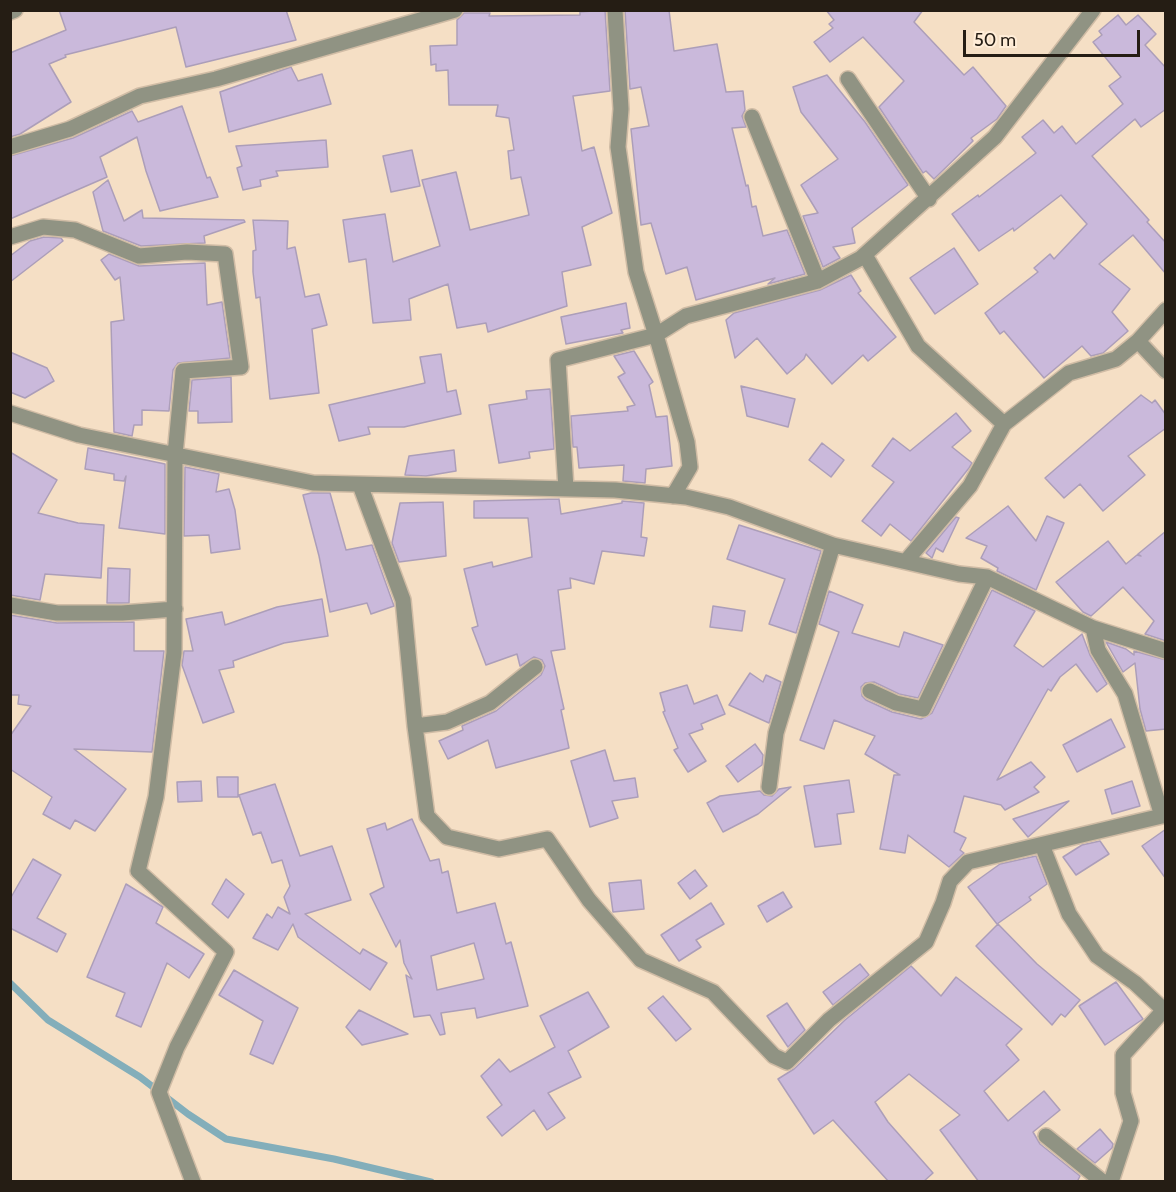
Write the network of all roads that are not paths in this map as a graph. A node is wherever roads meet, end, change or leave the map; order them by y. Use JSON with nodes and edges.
{"nodes":[{"id":1,"x":15,"y":10,"type":"edge"},
{"id":2,"x":455,"y":10,"type":"edge"},
{"id":3,"x":615,"y":10,"type":"edge"},
{"id":4,"x":1093,"y":10,"type":"edge"},
{"id":5,"x":10,"y":12,"type":"edge"},
{"id":6,"x":848,"y":79,"type":"dead end"},
{"id":7,"x":752,"y":117,"type":"dead end"},
{"id":8,"x":10,"y":147,"type":"edge"},
{"id":9,"x":929,"y":199,"type":"junction"},
{"id":10,"x":10,"y":237,"type":"edge"},
{"id":11,"x":865,"y":255,"type":"junction"},
{"id":12,"x":818,"y":281,"type":"junction"},
{"id":13,"x":1166,"y":310,"type":"edge"},
{"id":14,"x":656,"y":335,"type":"junction"},
{"id":15,"x":1138,"y":341,"type":"junction"},
{"id":16,"x":1166,"y":371,"type":"edge"},
{"id":17,"x":10,"y":413,"type":"edge"},
{"id":18,"x":1004,"y":424,"type":"junction"},
{"id":19,"x":176,"y":455,"type":"junction"},
{"id":20,"x":360,"y":485,"type":"junction"},
{"id":21,"x":566,"y":489,"type":"junction"},
{"id":22,"x":674,"y":496,"type":"junction"},
{"id":23,"x":833,"y":545,"type":"junction"},
{"id":24,"x":906,"y":561,"type":"junction"},
{"id":25,"x":987,"y":577,"type":"junction"},
{"id":26,"x":10,"y":605,"type":"edge"},
{"id":27,"x":175,"y":609,"type":"junction"},
{"id":28,"x":1093,"y":628,"type":"junction"},
{"id":29,"x":1166,"y":651,"type":"edge"},
{"id":30,"x":535,"y":667,"type":"dead end"},
{"id":31,"x":870,"y":691,"type":"dead end"},
{"id":32,"x":415,"y":726,"type":"junction"},
{"id":33,"x":769,"y":787,"type":"dead end"},
{"id":34,"x":1164,"y":815,"type":"edge"},
{"id":35,"x":1042,"y":845,"type":"junction"},
{"id":36,"x":1164,"y":1012,"type":"edge"},
{"id":37,"x":1046,"y":1136,"type":"dead end"},
{"id":38,"x":193,"y":1182,"type":"edge"},
{"id":39,"x":1102,"y":1182,"type":"edge"},
{"id":40,"x":1111,"y":1182,"type":"edge"}],
"edges":[{"from":1,"to":5,"type":"street"},
{"from":2,"to":8,"type":"street"},
{"from":3,"to":14,"type":"street"},
{"from":4,"to":9,"type":"street"},
{"from":6,"to":9,"type":"street"},
{"from":7,"to":12,"type":"street"},
{"from":9,"to":11,"type":"street"},
{"from":10,"to":19,"type":"street"},
{"from":11,"to":12,"type":"street"},
{"from":11,"to":18,"type":"street"},
{"from":12,"to":14,"type":"street"},
{"from":13,"to":15,"type":"street"},
{"from":14,"to":21,"type":"street"},
{"from":14,"to":22,"type":"street"},
{"from":15,"to":16,"type":"street"},
{"from":15,"to":18,"type":"street"},
{"from":17,"to":19,"type":"street"},
{"from":18,"to":24,"type":"street"},
{"from":19,"to":20,"type":"street"},
{"from":19,"to":27,"type":"street"},
{"from":20,"to":21,"type":"street"},
{"from":20,"to":32,"type":"street"},
{"from":21,"to":22,"type":"street"},
{"from":22,"to":23,"type":"street"},
{"from":23,"to":24,"type":"street"},
{"from":23,"to":33,"type":"street"},
{"from":24,"to":25,"type":"street"},
{"from":25,"to":28,"type":"street"},
{"from":25,"to":31,"type":"street"},
{"from":26,"to":27,"type":"street"},
{"from":27,"to":38,"type":"street"},
{"from":28,"to":29,"type":"street"},
{"from":28,"to":34,"type":"street"},
{"from":30,"to":32,"type":"street"},
{"from":32,"to":35,"type":"street"},
{"from":34,"to":35,"type":"street"},
{"from":35,"to":36,"type":"street"},
{"from":36,"to":40,"type":"street"},
{"from":37,"to":39,"type":"street"}]}
